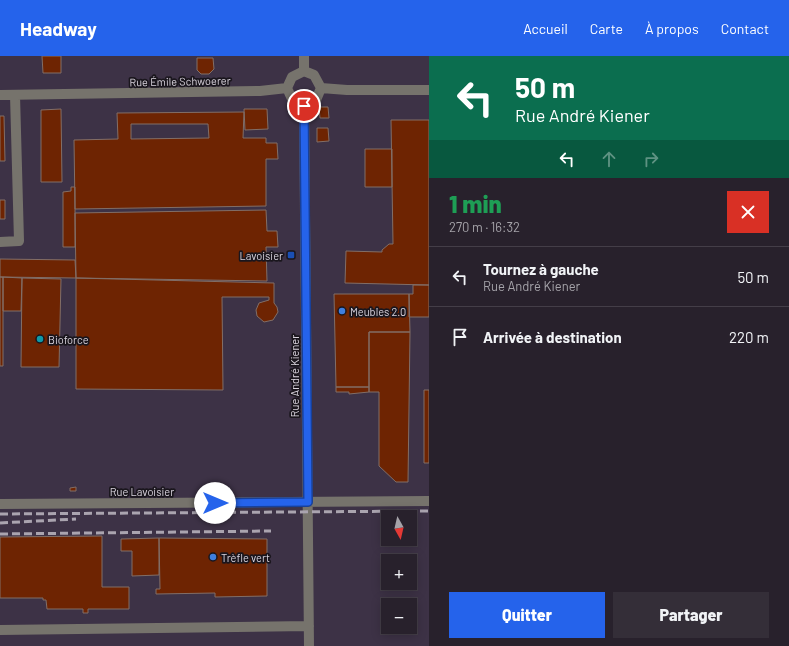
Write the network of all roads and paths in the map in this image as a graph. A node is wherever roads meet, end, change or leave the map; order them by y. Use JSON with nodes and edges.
{"nodes":[{"id":1,"x":304,"y":56,"type":"edge"},
{"id":2,"x":304,"y":71,"type":"junction"},
{"id":3,"x":287,"y":88,"type":"junction"},
{"id":4,"x":321,"y":88,"type":"junction"},
{"id":5,"x":429,"y":90,"type":"edge"},
{"id":6,"x":0,"y":94,"type":"edge"},
{"id":7,"x":15,"y":95,"type":"junction"},
{"id":8,"x":304,"y":106,"type":"junction"},
{"id":9,"x":0,"y":242,"type":"edge"},
{"id":10,"x":429,"y":501,"type":"edge"},
{"id":11,"x":308,"y":502,"type":"junction"},
{"id":12,"x":0,"y":504,"type":"edge"},
{"id":13,"x":309,"y":626,"type":"junction"},
{"id":14,"x":0,"y":630,"type":"edge"},
{"id":15,"x":309,"y":646,"type":"edge"}],
"edges":[{"from":1,"to":2,"type":"street"},
{"from":2,"to":3,"type":"street"},
{"from":2,"to":4,"type":"street"},
{"from":3,"to":7,"type":"street","name":"Rue Émile Schwoerer"},
{"from":3,"to":8,"type":"street"},
{"from":4,"to":5,"type":"street"},
{"from":4,"to":8,"type":"street"},
{"from":6,"to":7,"type":"street","name":"Rue Émile Schwoerer"},
{"from":7,"to":9,"type":"street"},
{"from":8,"to":11,"type":"street","name":"Rue André Kiener"},
{"from":10,"to":11,"type":"street","name":"Rue Lavoisier"},
{"from":11,"to":12,"type":"street","name":"Rue Lavoisier"},
{"from":11,"to":13,"type":"street","name":"Rue André Kiener"},
{"from":13,"to":14,"type":"street"},
{"from":13,"to":15,"type":"street","name":"Rue André Kiener"}]}
